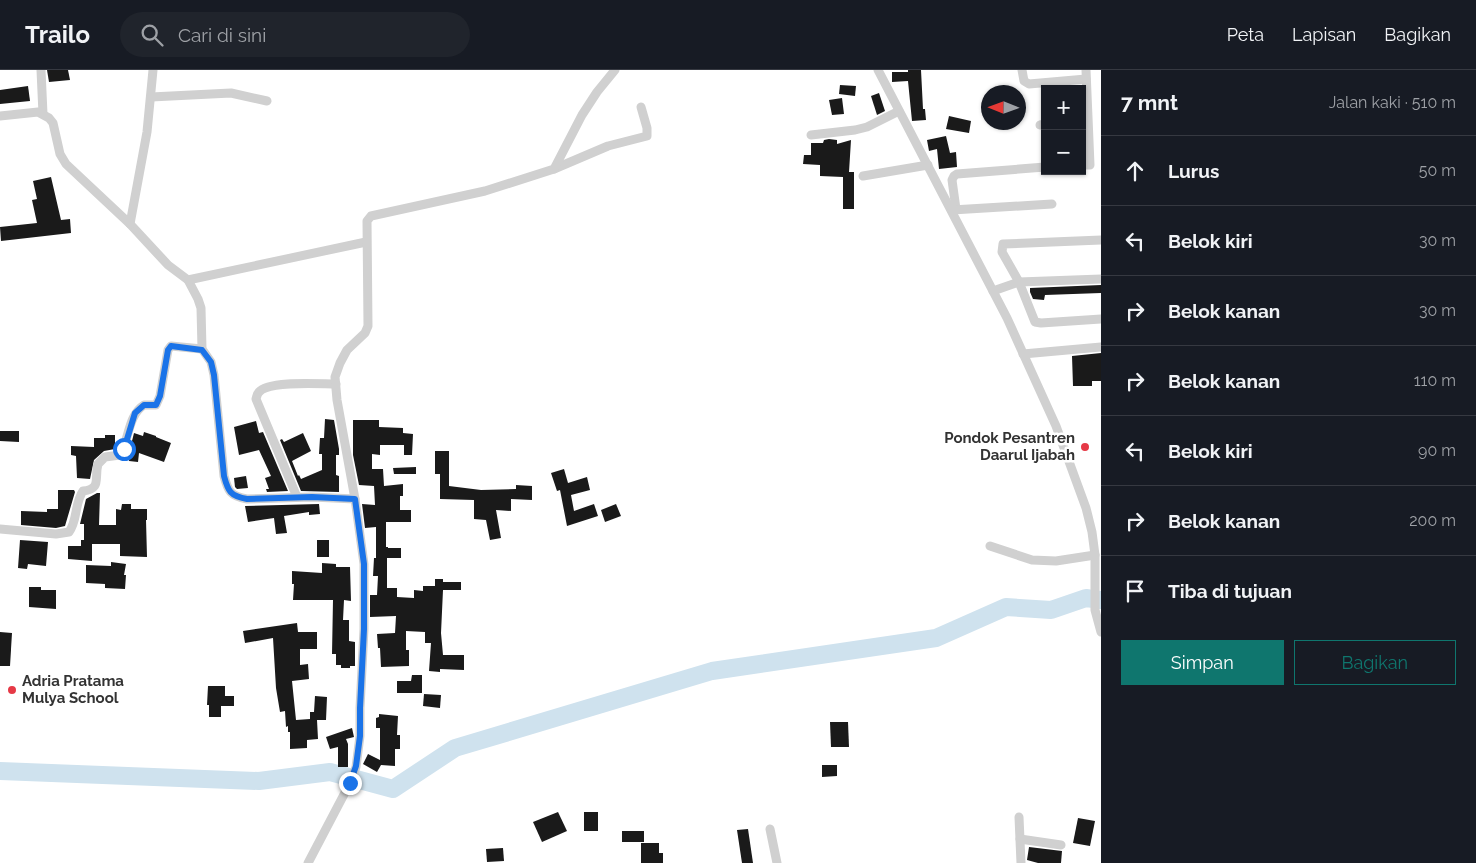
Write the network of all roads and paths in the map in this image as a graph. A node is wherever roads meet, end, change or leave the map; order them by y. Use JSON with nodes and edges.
{"nodes":[{"id":1,"x":41,"y":70,"type":"edge"},
{"id":2,"x":153,"y":70,"type":"edge"},
{"id":3,"x":615,"y":70,"type":"edge"},
{"id":4,"x":1022,"y":70,"type":"edge"},
{"id":5,"x":882,"y":71,"type":"edge"},
{"id":6,"x":1086,"y":75,"type":"edge"},
{"id":7,"x":151,"y":97,"type":"junction"},
{"id":8,"x":267,"y":101,"type":"dead end"},
{"id":9,"x":641,"y":107,"type":"dead end"},
{"id":10,"x":899,"y":111,"type":"junction"},
{"id":11,"x":43,"y":114,"type":"junction"},
{"id":12,"x":0,"y":116,"type":"edge"},
{"id":13,"x":1086,"y":131,"type":"edge"},
{"id":14,"x":812,"y":135,"type":"dead end"},
{"id":15,"x":928,"y":165,"type":"junction"},
{"id":16,"x":1086,"y":165,"type":"edge"},
{"id":17,"x":1041,"y":168,"type":"edge"},
{"id":18,"x":554,"y":170,"type":"junction"},
{"id":19,"x":862,"y":176,"type":"dead end"},
{"id":20,"x":1052,"y":204,"type":"dead end"},
{"id":21,"x":954,"y":210,"type":"junction"},
{"id":22,"x":130,"y":224,"type":"junction"},
{"id":23,"x":1101,"y":240,"type":"edge"},
{"id":24,"x":366,"y":242,"type":"junction"},
{"id":25,"x":1101,"y":279,"type":"edge"},
{"id":26,"x":188,"y":280,"type":"junction"},
{"id":27,"x":1019,"y":282,"type":"junction"},
{"id":28,"x":993,"y":291,"type":"junction"},
{"id":29,"x":1101,"y":319,"type":"edge"},
{"id":30,"x":1101,"y":347,"type":"edge"},
{"id":31,"x":202,"y":350,"type":"junction"},
{"id":32,"x":1023,"y":354,"type":"junction"},
{"id":33,"x":336,"y":384,"type":"junction"},
{"id":34,"x":296,"y":497,"type":"junction"},
{"id":35,"x":355,"y":499,"type":"junction"},
{"id":36,"x":0,"y":529,"type":"edge"},
{"id":37,"x":990,"y":546,"type":"dead end"},
{"id":38,"x":1095,"y":555,"type":"junction"},
{"id":39,"x":1101,"y":632,"type":"edge"},
{"id":40,"x":1019,"y":817,"type":"dead end"},
{"id":41,"x":770,"y":829,"type":"dead end"},
{"id":42,"x":1020,"y":838,"type":"junction"},
{"id":43,"x":1061,"y":845,"type":"dead end"},
{"id":44,"x":308,"y":863,"type":"edge"},
{"id":45,"x":777,"y":863,"type":"edge"},
{"id":46,"x":1021,"y":863,"type":"edge"}],
"edges":[{"from":1,"to":11,"type":"street"},
{"from":2,"to":7,"type":"street"},
{"from":3,"to":18,"type":"street"},
{"from":4,"to":6,"type":"street"},
{"from":5,"to":10,"type":"street"},
{"from":7,"to":8,"type":"street"},
{"from":7,"to":22,"type":"street"},
{"from":9,"to":18,"type":"street"},
{"from":10,"to":14,"type":"street"},
{"from":10,"to":15,"type":"street"},
{"from":11,"to":12,"type":"street"},
{"from":11,"to":22,"type":"street"},
{"from":13,"to":16,"type":"street"},
{"from":15,"to":19,"type":"street"},
{"from":15,"to":21,"type":"street"},
{"from":17,"to":21,"type":"street"},
{"from":18,"to":24,"type":"street"},
{"from":20,"to":21,"type":"street"},
{"from":21,"to":28,"type":"street"},
{"from":22,"to":26,"type":"street"},
{"from":23,"to":27,"type":"street"},
{"from":24,"to":26,"type":"street"},
{"from":24,"to":33,"type":"street"},
{"from":25,"to":27,"type":"street"},
{"from":26,"to":31,"type":"street"},
{"from":27,"to":28,"type":"street"},
{"from":27,"to":29,"type":"street"},
{"from":28,"to":32,"type":"street"},
{"from":30,"to":32,"type":"street"},
{"from":31,"to":34,"type":"street"},
{"from":31,"to":36,"type":"street"},
{"from":32,"to":38,"type":"street"},
{"from":33,"to":34,"type":"street"},
{"from":33,"to":35,"type":"street"},
{"from":34,"to":35,"type":"street"},
{"from":35,"to":44,"type":"street"},
{"from":37,"to":38,"type":"street"},
{"from":38,"to":39,"type":"street"},
{"from":40,"to":42,"type":"street"},
{"from":41,"to":45,"type":"street"},
{"from":42,"to":43,"type":"street"},
{"from":42,"to":46,"type":"street"}]}
